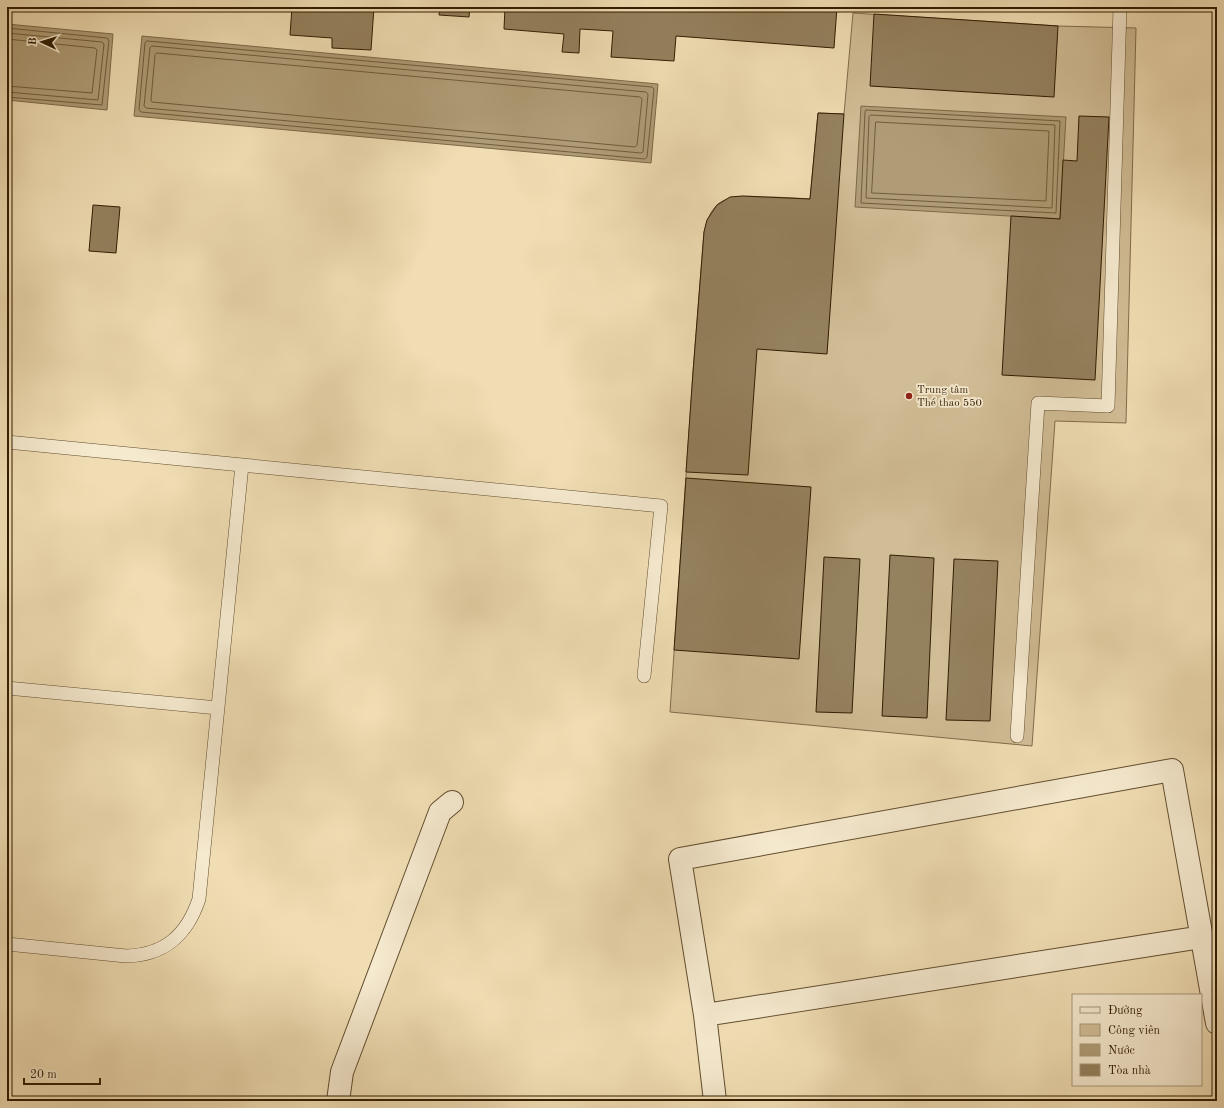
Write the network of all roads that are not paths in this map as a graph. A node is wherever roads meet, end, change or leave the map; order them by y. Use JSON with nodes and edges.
{"nodes":[{"id":1,"x":1120,"y":7,"type":"edge"},
{"id":2,"x":7,"y":442,"type":"edge"},
{"id":3,"x":242,"y":465,"type":"junction"},
{"id":4,"x":644,"y":676,"type":"dead end"},
{"id":5,"x":7,"y":688,"type":"edge"},
{"id":6,"x":218,"y":708,"type":"junction"},
{"id":7,"x":1017,"y":736,"type":"dead end"},
{"id":8,"x":452,"y":802,"type":"dead end"},
{"id":9,"x":1202,"y":937,"type":"junction"},
{"id":10,"x":7,"y":944,"type":"edge"},
{"id":11,"x":705,"y":1015,"type":"junction"},
{"id":12,"x":1217,"y":1023,"type":"edge"},
{"id":13,"x":338,"y":1101,"type":"edge"},
{"id":14,"x":715,"y":1101,"type":"edge"}],
"edges":[{"from":1,"to":7,"type":"lane"},
{"from":2,"to":3,"type":"lane"},
{"from":3,"to":4,"type":"lane"},
{"from":3,"to":6,"type":"lane"},
{"from":5,"to":6,"type":"lane"},
{"from":6,"to":10,"type":"lane"},
{"from":8,"to":13,"type":"street"},
{"from":9,"to":11,"type":"street"},
{"from":9,"to":11,"type":"street"},
{"from":9,"to":12,"type":"street"},
{"from":11,"to":14,"type":"street"}]}
